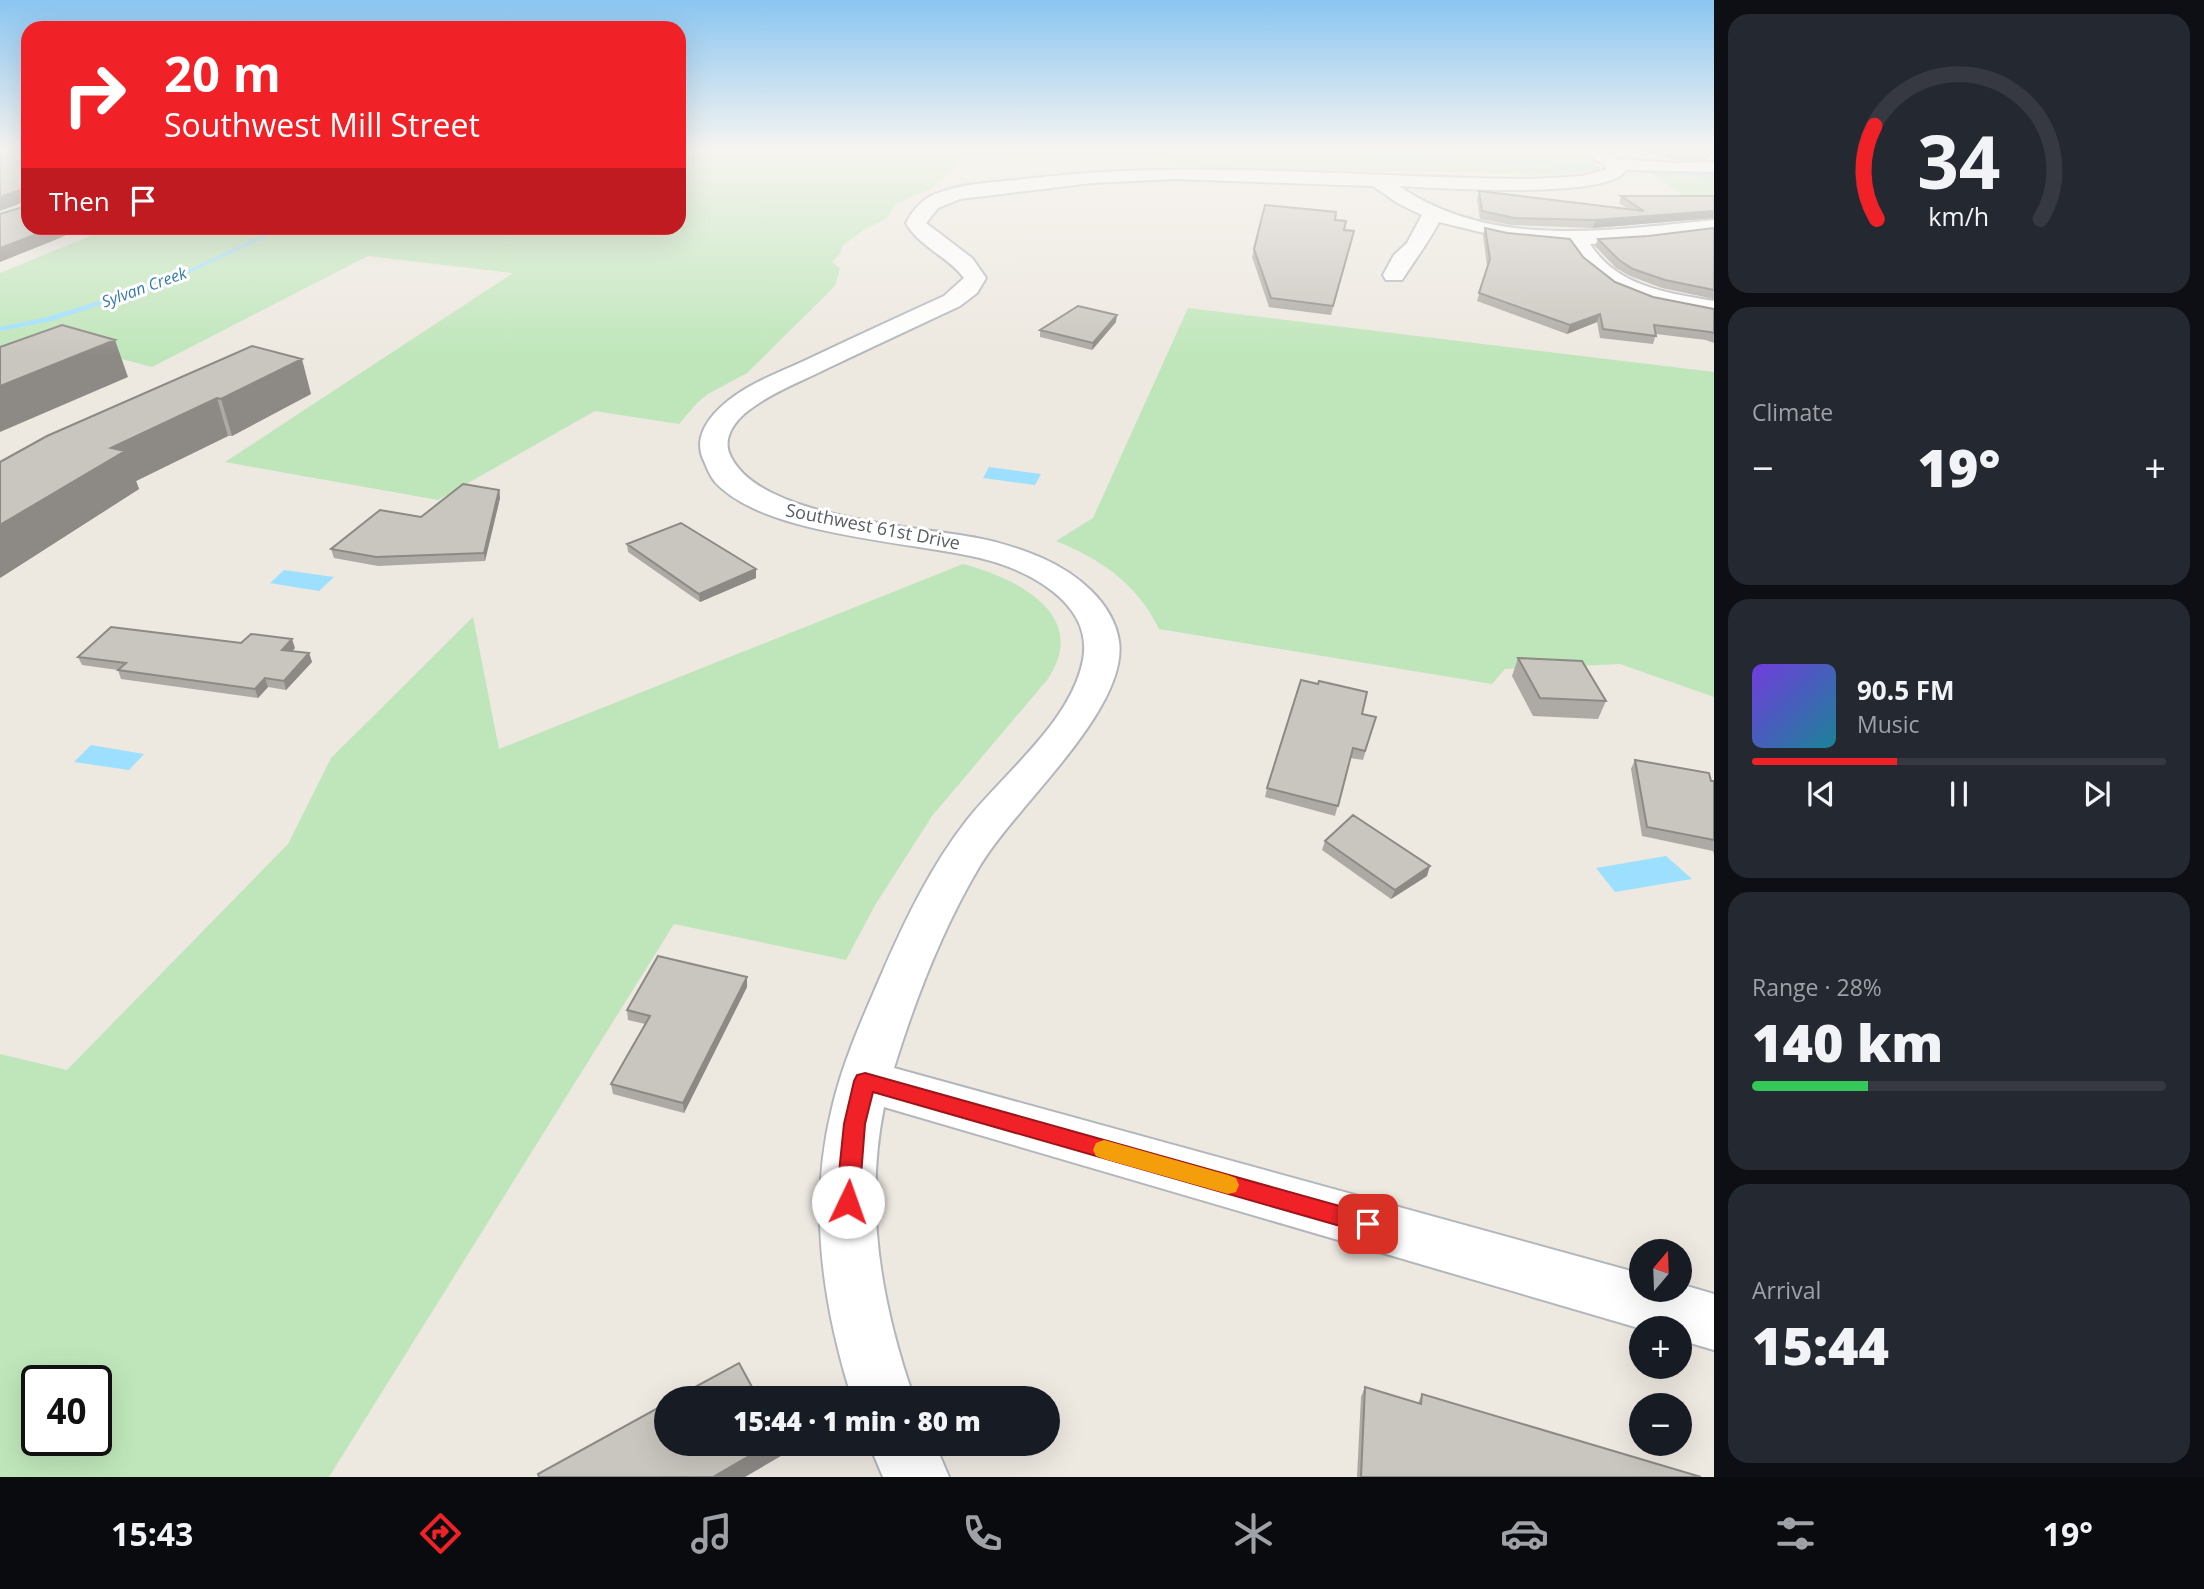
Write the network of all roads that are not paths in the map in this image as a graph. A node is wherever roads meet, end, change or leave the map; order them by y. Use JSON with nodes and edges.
{"nodes":[{"id":1,"x":919,"y":218,"type":"edge"},
{"id":2,"x":1430,"y":218,"type":"edge"},
{"id":3,"x":1446,"y":218,"type":"edge"},
{"id":4,"x":1714,"y":226,"type":"edge"},
{"id":5,"x":1575,"y":237,"type":"junction"},
{"id":6,"x":1394,"y":275,"type":"dead end"},
{"id":7,"x":1714,"y":308,"type":"edge"},
{"id":8,"x":865,"y":1081,"type":"junction"},
{"id":9,"x":1714,"y":1322,"type":"edge"},
{"id":10,"x":880,"y":1386,"type":"edge"},
{"id":11,"x":907,"y":1456,"type":"edge"},
{"id":12,"x":917,"y":1477,"type":"edge"}],
"edges":[{"from":1,"to":8,"type":"street","name":"Southwest 61st Drive"},
{"from":2,"to":6,"type":"street"},
{"from":3,"to":5,"type":"street"},
{"from":4,"to":5,"type":"street"},
{"from":5,"to":7,"type":"street"},
{"from":8,"to":9,"type":"street"},
{"from":8,"to":10,"type":"street","name":"Southwest 61st Drive"},
{"from":11,"to":12,"type":"street"}]}
